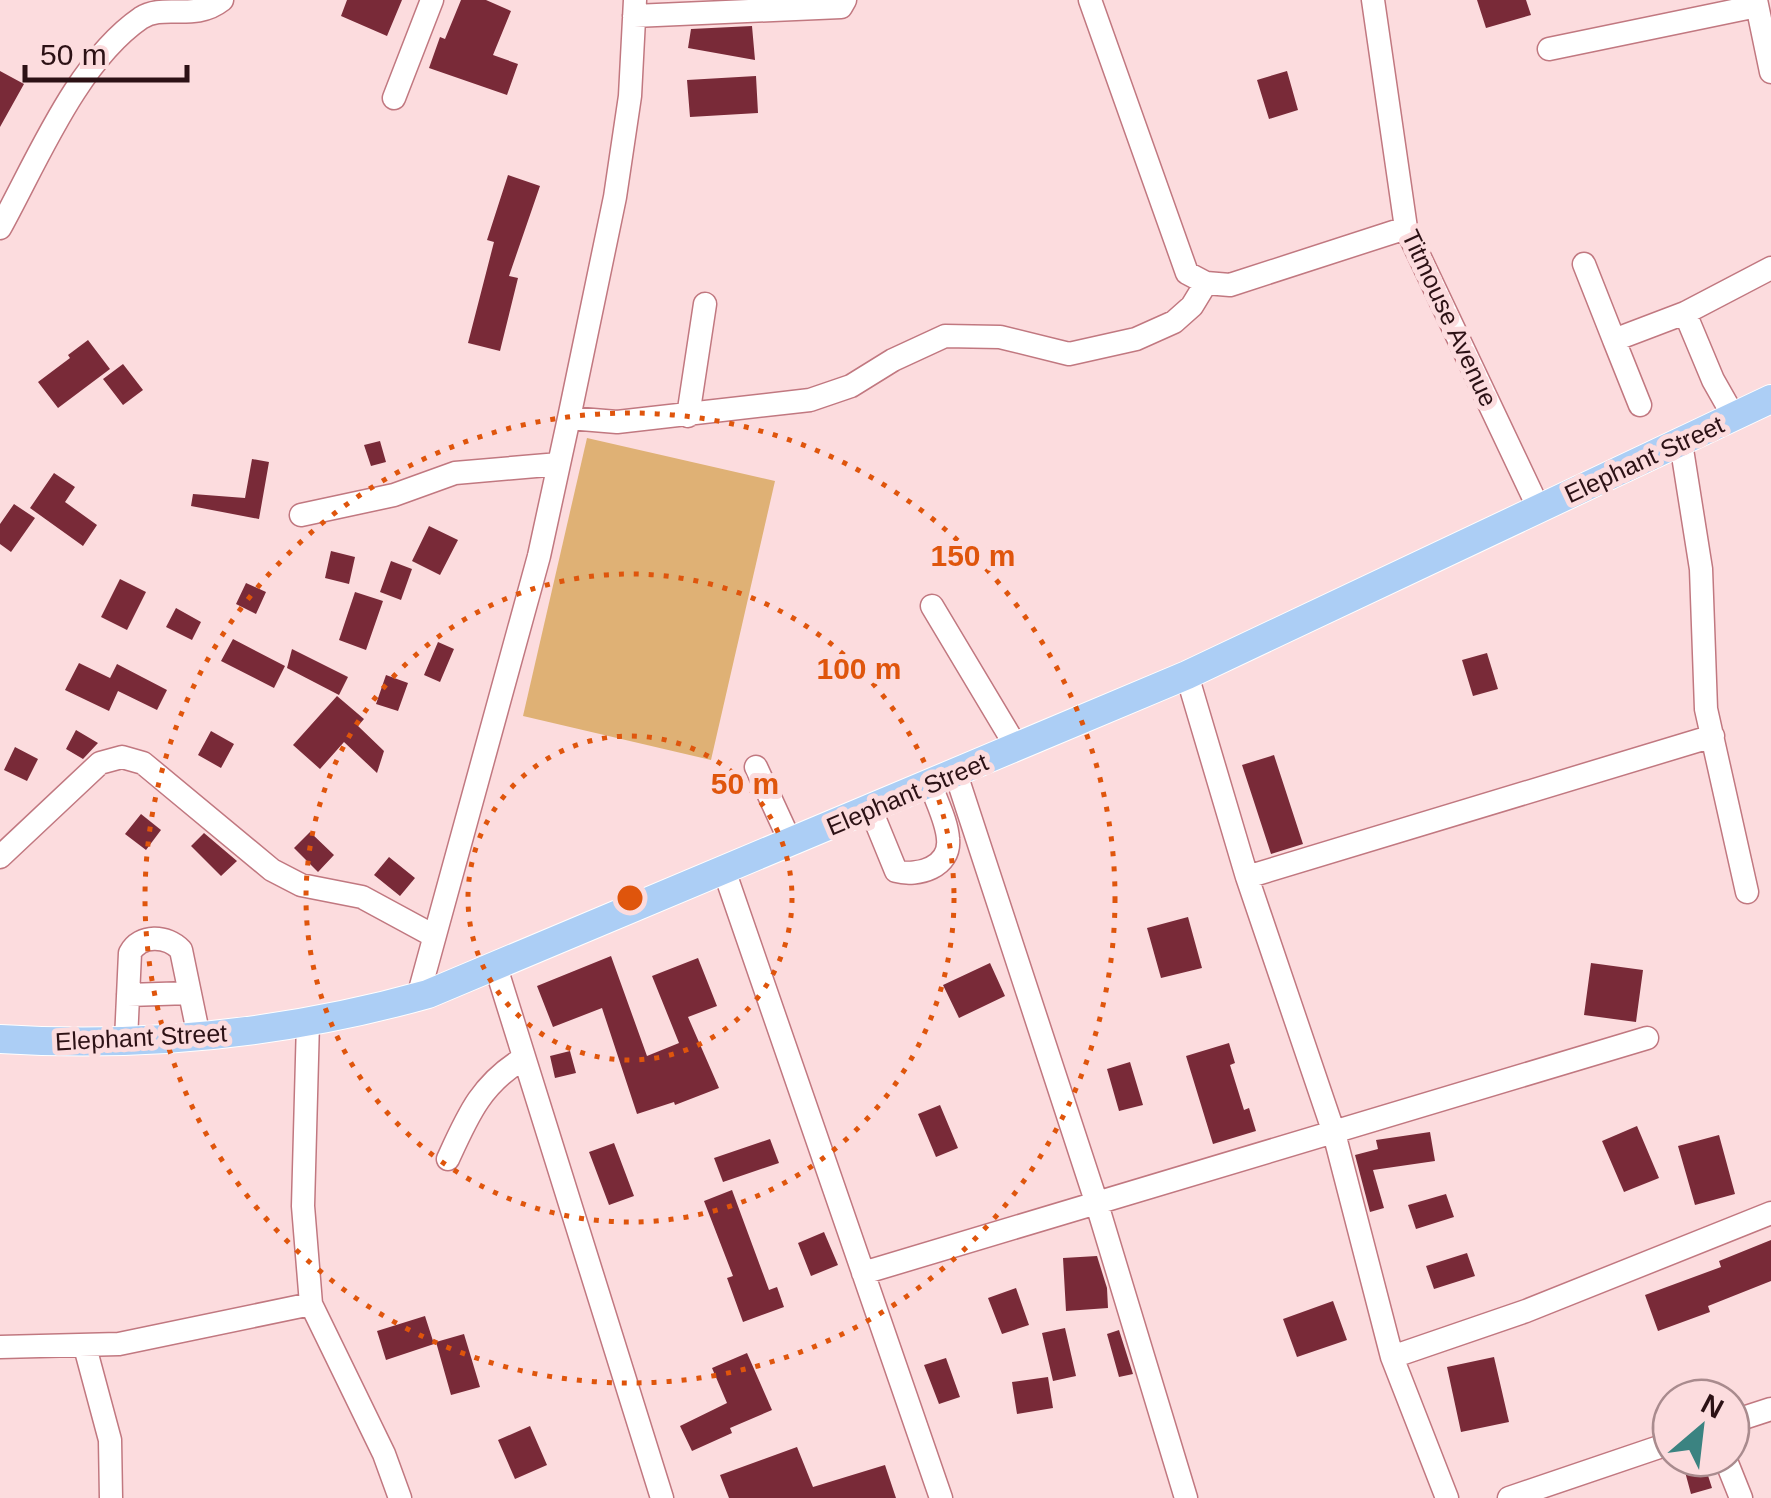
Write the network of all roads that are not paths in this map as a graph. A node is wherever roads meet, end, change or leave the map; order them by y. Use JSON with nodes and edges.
{"nodes":[{"id":1,"x":222,"y":0,"type":"edge"},
{"id":2,"x":432,"y":0,"type":"edge"},
{"id":3,"x":845,"y":0,"type":"edge"},
{"id":4,"x":1090,"y":0,"type":"edge"},
{"id":5,"x":1373,"y":0,"type":"edge"},
{"id":6,"x":1756,"y":3,"type":"edge"},
{"id":7,"x":634,"y":8,"type":"edge"},
{"id":8,"x":1766,"y":29,"type":"edge"},
{"id":9,"x":1549,"y":48,"type":"dead end"},
{"id":10,"x":1771,"y":72,"type":"edge"},
{"id":11,"x":394,"y":98,"type":"dead end"},
{"id":12,"x":0,"y":228,"type":"edge"},
{"id":13,"x":1406,"y":228,"type":"junction"},
{"id":14,"x":1584,"y":264,"type":"dead end"},
{"id":15,"x":1771,"y":268,"type":"edge"},
{"id":16,"x":1206,"y":282,"type":"junction"},
{"id":17,"x":705,"y":304,"type":"dead end"},
{"id":18,"x":1685,"y":312,"type":"junction"},
{"id":19,"x":1614,"y":340,"type":"junction"},
{"id":20,"x":1771,"y":399,"type":"edge"},
{"id":21,"x":1640,"y":405,"type":"dead end"},
{"id":22,"x":688,"y":416,"type":"junction"},
{"id":23,"x":1734,"y":417,"type":"junction"},
{"id":24,"x":569,"y":418,"type":"junction"},
{"id":25,"x":1681,"y":443,"type":"junction"},
{"id":26,"x":559,"y":464,"type":"junction"},
{"id":27,"x":1538,"y":509,"type":"junction"},
{"id":28,"x":300,"y":515,"type":"dead end"},
{"id":29,"x":932,"y":606,"type":"dead end"},
{"id":30,"x":1187,"y":676,"type":"junction"},
{"id":31,"x":1713,"y":736,"type":"junction"},
{"id":32,"x":1017,"y":748,"type":"junction"},
{"id":33,"x":756,"y":767,"type":"dead end"},
{"id":34,"x":943,"y":779,"type":"junction"},
{"id":35,"x":871,"y":810,"type":"junction"},
{"id":36,"x":790,"y":843,"type":"junction"},
{"id":37,"x":0,"y":857,"type":"edge"},
{"id":38,"x":724,"y":870,"type":"junction"},
{"id":39,"x":1247,"y":877,"type":"junction"},
{"id":40,"x":1747,"y":892,"type":"dead end"},
{"id":41,"x":434,"y":936,"type":"junction"},
{"id":42,"x":495,"y":964,"type":"junction"},
{"id":43,"x":190,"y":993,"type":"junction"},
{"id":44,"x":128,"y":995,"type":"junction"},
{"id":45,"x":418,"y":997,"type":"junction"},
{"id":46,"x":308,"y":1022,"type":"junction"},
{"id":47,"x":200,"y":1036,"type":"junction"},
{"id":48,"x":1647,"y":1038,"type":"dead end"},
{"id":49,"x":0,"y":1040,"type":"edge"},
{"id":50,"x":126,"y":1040,"type":"junction"},
{"id":51,"x":524,"y":1058,"type":"junction"},
{"id":52,"x":1334,"y":1133,"type":"junction"},
{"id":53,"x":448,"y":1159,"type":"dead end"},
{"id":54,"x":1096,"y":1201,"type":"junction"},
{"id":55,"x":1771,"y":1213,"type":"edge"},
{"id":56,"x":863,"y":1273,"type":"junction"},
{"id":57,"x":312,"y":1304,"type":"junction"},
{"id":58,"x":0,"y":1347,"type":"edge"},
{"id":59,"x":84,"y":1347,"type":"junction"},
{"id":60,"x":1392,"y":1357,"type":"junction"},
{"id":61,"x":1651,"y":1450,"type":"edge"},
{"id":62,"x":112,"y":1498,"type":"edge"},
{"id":63,"x":400,"y":1498,"type":"edge"},
{"id":64,"x":662,"y":1498,"type":"edge"},
{"id":65,"x":940,"y":1498,"type":"edge"},
{"id":66,"x":1186,"y":1498,"type":"edge"},
{"id":67,"x":1447,"y":1498,"type":"edge"},
{"id":68,"x":1509,"y":1498,"type":"edge"}],
"edges":[{"from":1,"to":12,"type":"street"},
{"from":2,"to":11,"type":"street"},
{"from":3,"to":7,"type":"street"},
{"from":4,"to":16,"type":"street"},
{"from":5,"to":13,"type":"street","name":"Titmouse Avenue"},
{"from":6,"to":8,"type":"street"},
{"from":6,"to":9,"type":"street"},
{"from":7,"to":24,"type":"street"},
{"from":8,"to":10,"type":"street"},
{"from":13,"to":16,"type":"street"},
{"from":13,"to":27,"type":"street","name":"Titmouse Avenue"},
{"from":14,"to":19,"type":"street"},
{"from":15,"to":18,"type":"street"},
{"from":16,"to":22,"type":"street"},
{"from":17,"to":22,"type":"street"},
{"from":18,"to":19,"type":"street"},
{"from":18,"to":23,"type":"street"},
{"from":19,"to":21,"type":"street"},
{"from":20,"to":23,"type":"main road","name":"Elephant Street"},
{"from":22,"to":24,"type":"street"},
{"from":23,"to":25,"type":"main road","name":"Elephant Street"},
{"from":24,"to":26,"type":"street"},
{"from":25,"to":27,"type":"main road","name":"Elephant Street"},
{"from":25,"to":31,"type":"street"},
{"from":26,"to":28,"type":"street"},
{"from":26,"to":41,"type":"street"},
{"from":27,"to":30,"type":"main road","name":"Elephant Street"},
{"from":29,"to":32,"type":"street"},
{"from":30,"to":32,"type":"main road","name":"Elephant Street"},
{"from":30,"to":39,"type":"street"},
{"from":31,"to":39,"type":"street"},
{"from":31,"to":40,"type":"street"},
{"from":32,"to":34,"type":"main road","name":"Elephant Street"},
{"from":33,"to":36,"type":"street"},
{"from":34,"to":35,"type":"main road","name":"Elephant Street"},
{"from":34,"to":35,"type":"street"},
{"from":34,"to":54,"type":"street"},
{"from":35,"to":36,"type":"main road","name":"Elephant Street"},
{"from":36,"to":38,"type":"main road","name":"Elephant Street"},
{"from":37,"to":41,"type":"street"},
{"from":38,"to":42,"type":"main road","name":"Elephant Street"},
{"from":38,"to":56,"type":"street"},
{"from":39,"to":52,"type":"street"},
{"from":41,"to":45,"type":"street"},
{"from":42,"to":45,"type":"main road","name":"Elephant Street"},
{"from":42,"to":51,"type":"street"},
{"from":43,"to":44,"type":"street"},
{"from":43,"to":44,"type":"street"},
{"from":43,"to":47,"type":"street"},
{"from":44,"to":50,"type":"street"},
{"from":45,"to":46,"type":"main road","name":"Elephant Street"},
{"from":46,"to":47,"type":"main road","name":"Elephant Street"},
{"from":46,"to":57,"type":"street"},
{"from":47,"to":50,"type":"main road","name":"Elephant Street"},
{"from":48,"to":52,"type":"street"},
{"from":49,"to":50,"type":"main road","name":"Elephant Street"},
{"from":51,"to":53,"type":"street"},
{"from":51,"to":64,"type":"street"},
{"from":52,"to":54,"type":"street"},
{"from":52,"to":60,"type":"street"},
{"from":54,"to":56,"type":"street"},
{"from":54,"to":66,"type":"street"},
{"from":55,"to":60,"type":"street"},
{"from":56,"to":65,"type":"street"},
{"from":57,"to":59,"type":"street"},
{"from":57,"to":63,"type":"street"},
{"from":58,"to":59,"type":"street"},
{"from":59,"to":62,"type":"street"},
{"from":60,"to":67,"type":"street"},
{"from":61,"to":68,"type":"street"}]}
